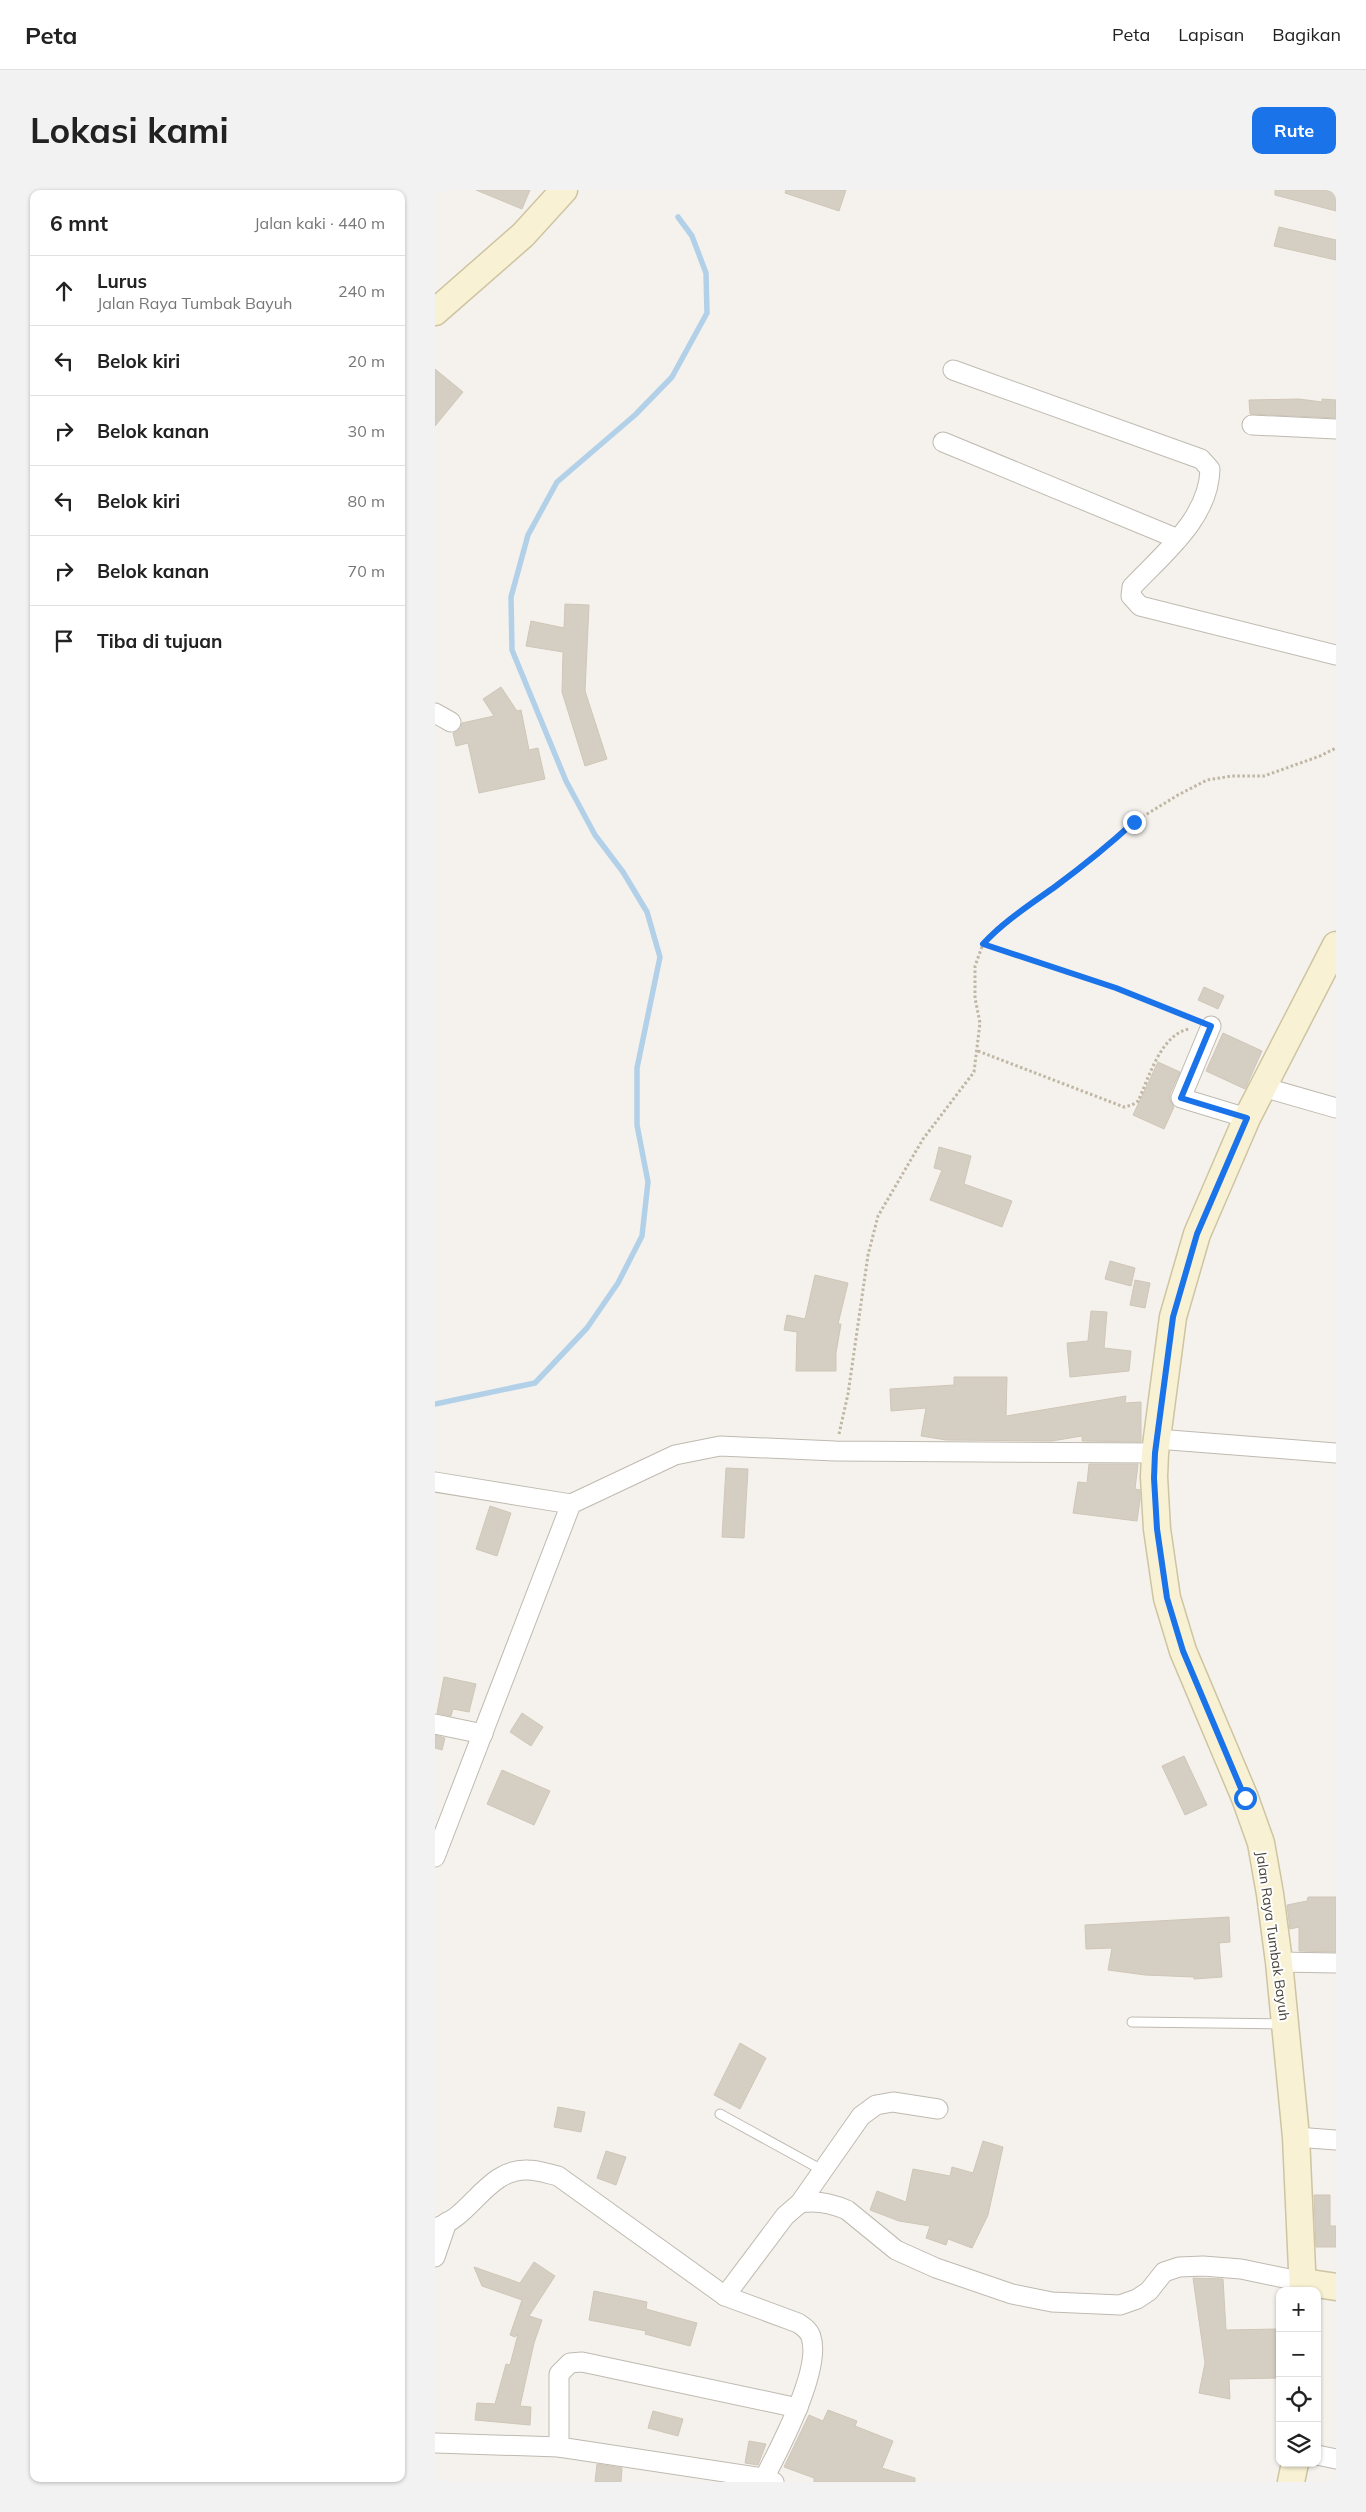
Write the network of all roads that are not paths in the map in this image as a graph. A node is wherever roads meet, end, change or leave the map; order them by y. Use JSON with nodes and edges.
{"nodes":[{"id":1,"x":564,"y":190,"type":"edge"},
{"id":2,"x":435,"y":312,"type":"edge"},
{"id":3,"x":953,"y":370,"type":"dead end"},
{"id":4,"x":1252,"y":425,"type":"dead end"},
{"id":5,"x":1336,"y":429,"type":"edge"},
{"id":6,"x":943,"y":442,"type":"dead end"},
{"id":7,"x":1178,"y":539,"type":"junction"},
{"id":8,"x":1336,"y":656,"type":"edge"},
{"id":9,"x":1336,"y":945,"type":"edge"},
{"id":10,"x":1211,"y":1026,"type":"road end"},
{"id":11,"x":1263,"y":1087,"type":"junction"},
{"id":12,"x":1336,"y":1108,"type":"edge"},
{"id":13,"x":1247,"y":1118,"type":"junction"},
{"id":14,"x":1156,"y":1446,"type":"junction"},
{"id":15,"x":1336,"y":1453,"type":"edge"},
{"id":16,"x":435,"y":1482,"type":"edge"},
{"id":17,"x":571,"y":1504,"type":"junction"},
{"id":18,"x":435,"y":1724,"type":"edge"},
{"id":19,"x":483,"y":1734,"type":"junction"},
{"id":20,"x":435,"y":1857,"type":"edge"},
{"id":21,"x":1279,"y":1962,"type":"junction"},
{"id":22,"x":1336,"y":1963,"type":"edge"},
{"id":23,"x":1132,"y":2022,"type":"dead end"},
{"id":24,"x":1285,"y":2024,"type":"junction"},
{"id":25,"x":938,"y":2109,"type":"dead end"},
{"id":26,"x":720,"y":2114,"type":"dead end"},
{"id":27,"x":1296,"y":2136,"type":"junction"},
{"id":28,"x":1336,"y":2140,"type":"edge"},
{"id":29,"x":822,"y":2170,"type":"junction"},
{"id":30,"x":800,"y":2204,"type":"junction"},
{"id":31,"x":441,"y":2225,"type":"edge"},
{"id":32,"x":435,"y":2257,"type":"edge"},
{"id":33,"x":1303,"y":2286,"type":"edge"},
{"id":34,"x":1336,"y":2287,"type":"edge"},
{"id":35,"x":725,"y":2296,"type":"junction"},
{"id":36,"x":798,"y":2408,"type":"junction"},
{"id":37,"x":435,"y":2443,"type":"edge"},
{"id":38,"x":559,"y":2447,"type":"junction"},
{"id":39,"x":1321,"y":2455,"type":"edge"},
{"id":40,"x":1336,"y":2459,"type":"edge"},
{"id":41,"x":1294,"y":2467,"type":"edge"},
{"id":42,"x":767,"y":2481,"type":"edge"},
{"id":43,"x":1291,"y":2482,"type":"edge"}],
"edges":[{"from":1,"to":2,"type":"street"},
{"from":3,"to":7,"type":"street"},
{"from":4,"to":5,"type":"street"},
{"from":6,"to":7,"type":"street"},
{"from":7,"to":8,"type":"street"},
{"from":9,"to":11,"type":"street","name":"Jalan Raya Tumbak Bayuh"},
{"from":10,"to":13,"type":"street"},
{"from":11,"to":12,"type":"street"},
{"from":11,"to":13,"type":"street","name":"Jalan Raya Tumbak Bayuh"},
{"from":13,"to":14,"type":"street","name":"Jalan Raya Tumbak Bayuh"},
{"from":14,"to":15,"type":"street"},
{"from":14,"to":17,"type":"street"},
{"from":14,"to":21,"type":"street","name":"Jalan Raya Tumbak Bayuh"},
{"from":16,"to":17,"type":"street"},
{"from":17,"to":19,"type":"street"},
{"from":18,"to":19,"type":"street"},
{"from":19,"to":20,"type":"street"},
{"from":21,"to":22,"type":"street"},
{"from":21,"to":24,"type":"street","name":"Jalan Raya Tumbak Bayuh"},
{"from":23,"to":24,"type":"lane"},
{"from":24,"to":27,"type":"street","name":"Jalan Raya Tumbak Bayuh"},
{"from":25,"to":29,"type":"street"},
{"from":26,"to":29,"type":"lane"},
{"from":27,"to":28,"type":"street"},
{"from":27,"to":33,"type":"street","name":"Jalan Raya Tumbak Bayuh"},
{"from":29,"to":30,"type":"street"},
{"from":30,"to":33,"type":"street"},
{"from":30,"to":35,"type":"street"},
{"from":31,"to":32,"type":"street"},
{"from":31,"to":35,"type":"street"},
{"from":33,"to":34,"type":"street"},
{"from":35,"to":36,"type":"street"},
{"from":36,"to":38,"type":"street"},
{"from":36,"to":42,"type":"street"},
{"from":37,"to":38,"type":"street"},
{"from":38,"to":42,"type":"street"},
{"from":39,"to":40,"type":"street"},
{"from":41,"to":43,"type":"street"}]}
